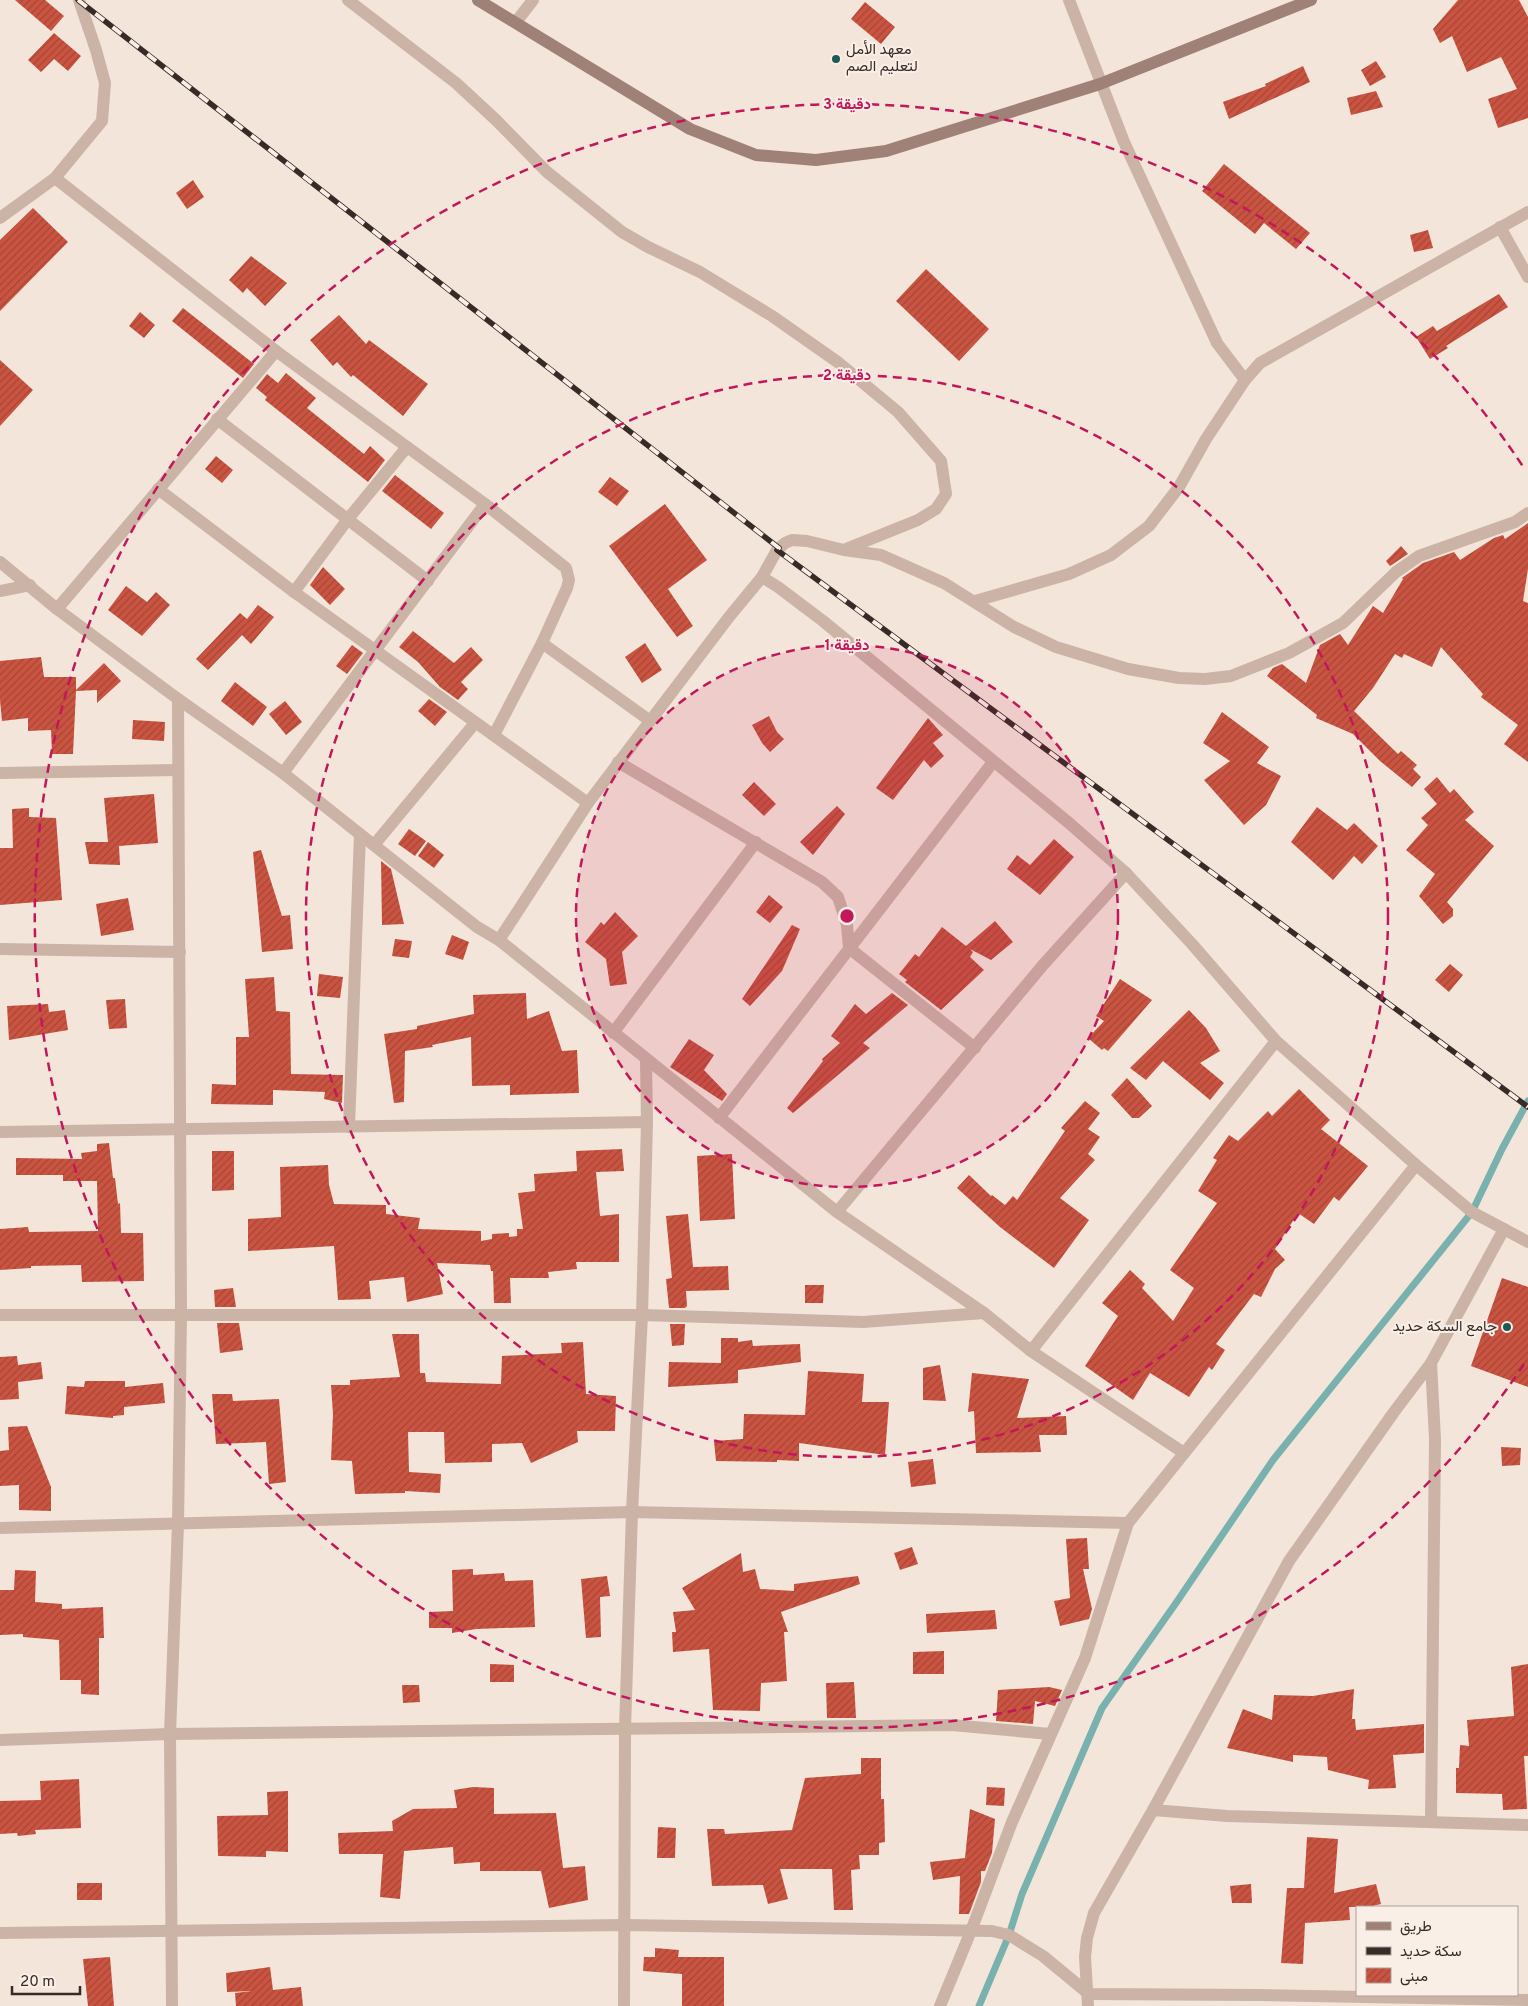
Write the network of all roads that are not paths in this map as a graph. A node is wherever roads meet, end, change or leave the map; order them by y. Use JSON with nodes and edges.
{"nodes":[{"id":1,"x":79,"y":0,"type":"edge"},
{"id":2,"x":348,"y":0,"type":"edge"},
{"id":3,"x":478,"y":0,"type":"edge"},
{"id":4,"x":533,"y":0,"type":"edge"},
{"id":5,"x":1069,"y":0,"type":"edge"},
{"id":6,"x":1311,"y":0,"type":"edge"},
{"id":7,"x":516,"y":22,"type":"junction"},
{"id":8,"x":1100,"y":84,"type":"junction"},
{"id":9,"x":55,"y":178,"type":"junction"},
{"id":10,"x":1528,"y":212,"type":"edge"},
{"id":11,"x":0,"y":218,"type":"edge"},
{"id":12,"x":1500,"y":227,"type":"junction"},
{"id":13,"x":1528,"y":277,"type":"edge"},
{"id":14,"x":276,"y":351,"type":"junction"},
{"id":15,"x":1245,"y":380,"type":"junction"},
{"id":16,"x":217,"y":419,"type":"junction"},
{"id":17,"x":407,"y":447,"type":"junction"},
{"id":18,"x":158,"y":489,"type":"junction"},
{"id":19,"x":485,"y":504,"type":"junction"},
{"id":20,"x":1528,"y":513,"type":"edge"},
{"id":21,"x":348,"y":519,"type":"junction"},
{"id":22,"x":844,"y":550,"type":"junction"},
{"id":23,"x":0,"y":562,"type":"edge"},
{"id":24,"x":762,"y":578,"type":"junction"},
{"id":25,"x":428,"y":581,"type":"junction"},
{"id":26,"x":30,"y":585,"type":"junction"},
{"id":27,"x":0,"y":590,"type":"edge"},
{"id":28,"x":294,"y":592,"type":"junction"},
{"id":29,"x":975,"y":601,"type":"junction"},
{"id":30,"x":57,"y":608,"type":"junction"},
{"id":31,"x":542,"y":643,"type":"junction"},
{"id":32,"x":374,"y":650,"type":"junction"},
{"id":33,"x":178,"y":699,"type":"junction"},
{"id":34,"x":649,"y":720,"type":"junction"},
{"id":35,"x":475,"y":723,"type":"junction"},
{"id":36,"x":494,"y":735,"type":"junction"},
{"id":37,"x":618,"y":762,"type":"junction"},
{"id":38,"x":993,"y":762,"type":"junction"},
{"id":39,"x":178,"y":770,"type":"junction"},
{"id":40,"x":0,"y":772,"type":"edge"},
{"id":41,"x":283,"y":773,"type":"junction"},
{"id":42,"x":588,"y":803,"type":"junction"},
{"id":43,"x":360,"y":834,"type":"junction"},
{"id":44,"x":756,"y":842,"type":"junction"},
{"id":45,"x":374,"y":846,"type":"junction"},
{"id":46,"x":1126,"y":873,"type":"junction"},
{"id":47,"x":499,"y":940,"type":"junction"},
{"id":48,"x":849,"y":948,"type":"junction"},
{"id":49,"x":0,"y":949,"type":"edge"},
{"id":50,"x":180,"y":952,"type":"junction"},
{"id":51,"x":613,"y":1033,"type":"junction"},
{"id":52,"x":1276,"y":1041,"type":"junction"},
{"id":53,"x":975,"y":1048,"type":"junction"},
{"id":54,"x":646,"y":1060,"type":"junction"},
{"id":55,"x":719,"y":1118,"type":"junction"},
{"id":56,"x":647,"y":1122,"type":"junction"},
{"id":57,"x":349,"y":1127,"type":"junction"},
{"id":58,"x":180,"y":1130,"type":"junction"},
{"id":59,"x":0,"y":1132,"type":"edge"},
{"id":60,"x":1416,"y":1165,"type":"junction"},
{"id":61,"x":837,"y":1212,"type":"junction"},
{"id":62,"x":1504,"y":1229,"type":"junction"},
{"id":63,"x":1528,"y":1242,"type":"edge"},
{"id":64,"x":984,"y":1313,"type":"junction"},
{"id":65,"x":0,"y":1314,"type":"edge"},
{"id":66,"x":642,"y":1315,"type":"junction"},
{"id":67,"x":181,"y":1316,"type":"junction"},
{"id":68,"x":1031,"y":1351,"type":"junction"},
{"id":69,"x":1431,"y":1363,"type":"junction"},
{"id":70,"x":1184,"y":1453,"type":"junction"},
{"id":71,"x":632,"y":1512,"type":"junction"},
{"id":72,"x":1128,"y":1523,"type":"junction"},
{"id":73,"x":178,"y":1524,"type":"junction"},
{"id":74,"x":0,"y":1528,"type":"edge"},
{"id":75,"x":625,"y":1728,"type":"junction"},
{"id":76,"x":170,"y":1734,"type":"junction"},
{"id":77,"x":1050,"y":1734,"type":"junction"},
{"id":78,"x":0,"y":1740,"type":"edge"},
{"id":79,"x":1153,"y":1810,"type":"junction"},
{"id":80,"x":1431,"y":1822,"type":"junction"},
{"id":81,"x":1528,"y":1825,"type":"edge"},
{"id":82,"x":625,"y":1925,"type":"junction"},
{"id":83,"x":173,"y":1930,"type":"junction"},
{"id":84,"x":972,"y":1931,"type":"junction"},
{"id":85,"x":0,"y":1932,"type":"edge"},
{"id":86,"x":1089,"y":2000,"type":"edge"},
{"id":87,"x":1257,"y":2000,"type":"edge"},
{"id":88,"x":1528,"y":2000,"type":"edge"},
{"id":89,"x":1426,"y":2002,"type":"edge"},
{"id":90,"x":172,"y":2006,"type":"edge"},
{"id":91,"x":624,"y":2006,"type":"edge"},
{"id":92,"x":940,"y":2006,"type":"edge"}],
"edges":[{"from":1,"to":9,"type":"street"},
{"from":2,"to":22,"type":"street"},
{"from":3,"to":7,"type":"main road"},
{"from":4,"to":7,"type":"street"},
{"from":5,"to":8,"type":"street"},
{"from":6,"to":8,"type":"main road"},
{"from":7,"to":8,"type":"main road"},
{"from":8,"to":15,"type":"street"},
{"from":9,"to":11,"type":"street"},
{"from":9,"to":14,"type":"street"},
{"from":10,"to":12,"type":"street"},
{"from":12,"to":13,"type":"street"},
{"from":12,"to":15,"type":"street"},
{"from":14,"to":16,"type":"street"},
{"from":14,"to":17,"type":"street"},
{"from":15,"to":29,"type":"street"},
{"from":16,"to":18,"type":"street"},
{"from":16,"to":21,"type":"street"},
{"from":17,"to":19,"type":"street"},
{"from":17,"to":21,"type":"street"},
{"from":18,"to":28,"type":"street"},
{"from":18,"to":30,"type":"street"},
{"from":19,"to":25,"type":"street"},
{"from":19,"to":31,"type":"street"},
{"from":20,"to":29,"type":"street"},
{"from":21,"to":25,"type":"street"},
{"from":21,"to":28,"type":"street"},
{"from":22,"to":24,"type":"street"},
{"from":22,"to":29,"type":"street"},
{"from":23,"to":26,"type":"street"},
{"from":24,"to":34,"type":"street"},
{"from":24,"to":38,"type":"street"},
{"from":25,"to":32,"type":"street"},
{"from":26,"to":27,"type":"street"},
{"from":26,"to":30,"type":"street"},
{"from":28,"to":32,"type":"street"},
{"from":30,"to":33,"type":"street"},
{"from":31,"to":34,"type":"street"},
{"from":31,"to":36,"type":"street"},
{"from":32,"to":35,"type":"street"},
{"from":32,"to":41,"type":"street"},
{"from":33,"to":39,"type":"street"},
{"from":33,"to":41,"type":"street"},
{"from":34,"to":37,"type":"street"},
{"from":35,"to":36,"type":"street"},
{"from":35,"to":45,"type":"street"},
{"from":36,"to":42,"type":"street"},
{"from":37,"to":42,"type":"street"},
{"from":37,"to":44,"type":"street"},
{"from":38,"to":46,"type":"street"},
{"from":38,"to":48,"type":"street"},
{"from":39,"to":40,"type":"street"},
{"from":39,"to":50,"type":"street"},
{"from":41,"to":43,"type":"street"},
{"from":42,"to":47,"type":"street"},
{"from":43,"to":45,"type":"street"},
{"from":43,"to":57,"type":"street"},
{"from":44,"to":48,"type":"street"},
{"from":44,"to":51,"type":"street"},
{"from":45,"to":47,"type":"street"},
{"from":46,"to":52,"type":"street"},
{"from":46,"to":53,"type":"street"},
{"from":47,"to":51,"type":"street"},
{"from":48,"to":53,"type":"street"},
{"from":48,"to":55,"type":"street"},
{"from":49,"to":50,"type":"street"},
{"from":50,"to":58,"type":"street"},
{"from":51,"to":54,"type":"street"},
{"from":52,"to":60,"type":"street"},
{"from":52,"to":68,"type":"street"},
{"from":53,"to":61,"type":"street"},
{"from":54,"to":55,"type":"street"},
{"from":54,"to":56,"type":"street"},
{"from":55,"to":61,"type":"street"},
{"from":56,"to":57,"type":"street"},
{"from":56,"to":66,"type":"street"},
{"from":57,"to":58,"type":"street"},
{"from":58,"to":59,"type":"street"},
{"from":58,"to":67,"type":"street"},
{"from":60,"to":62,"type":"street"},
{"from":60,"to":70,"type":"street"},
{"from":61,"to":64,"type":"street"},
{"from":62,"to":63,"type":"street"},
{"from":62,"to":69,"type":"street"},
{"from":64,"to":66,"type":"street"},
{"from":64,"to":68,"type":"street"},
{"from":65,"to":67,"type":"street"},
{"from":66,"to":67,"type":"street"},
{"from":66,"to":71,"type":"street"},
{"from":67,"to":73,"type":"street"},
{"from":68,"to":70,"type":"street"},
{"from":69,"to":79,"type":"street"},
{"from":69,"to":80,"type":"street"},
{"from":70,"to":72,"type":"street"},
{"from":71,"to":72,"type":"street"},
{"from":71,"to":73,"type":"street"},
{"from":71,"to":75,"type":"street"},
{"from":72,"to":77,"type":"street"},
{"from":73,"to":74,"type":"street"},
{"from":73,"to":76,"type":"street"},
{"from":75,"to":76,"type":"street"},
{"from":75,"to":77,"type":"street"},
{"from":75,"to":82,"type":"street"},
{"from":76,"to":78,"type":"street"},
{"from":76,"to":83,"type":"street"},
{"from":77,"to":84,"type":"street"},
{"from":79,"to":80,"type":"street"},
{"from":79,"to":86,"type":"street"},
{"from":80,"to":81,"type":"street"},
{"from":82,"to":83,"type":"street"},
{"from":82,"to":84,"type":"street"},
{"from":82,"to":91,"type":"street"},
{"from":83,"to":85,"type":"street"},
{"from":83,"to":90,"type":"street"},
{"from":84,"to":86,"type":"street"},
{"from":84,"to":92,"type":"street"},
{"from":86,"to":87,"type":"street"},
{"from":87,"to":89,"type":"street"},
{"from":88,"to":89,"type":"street"}]}
